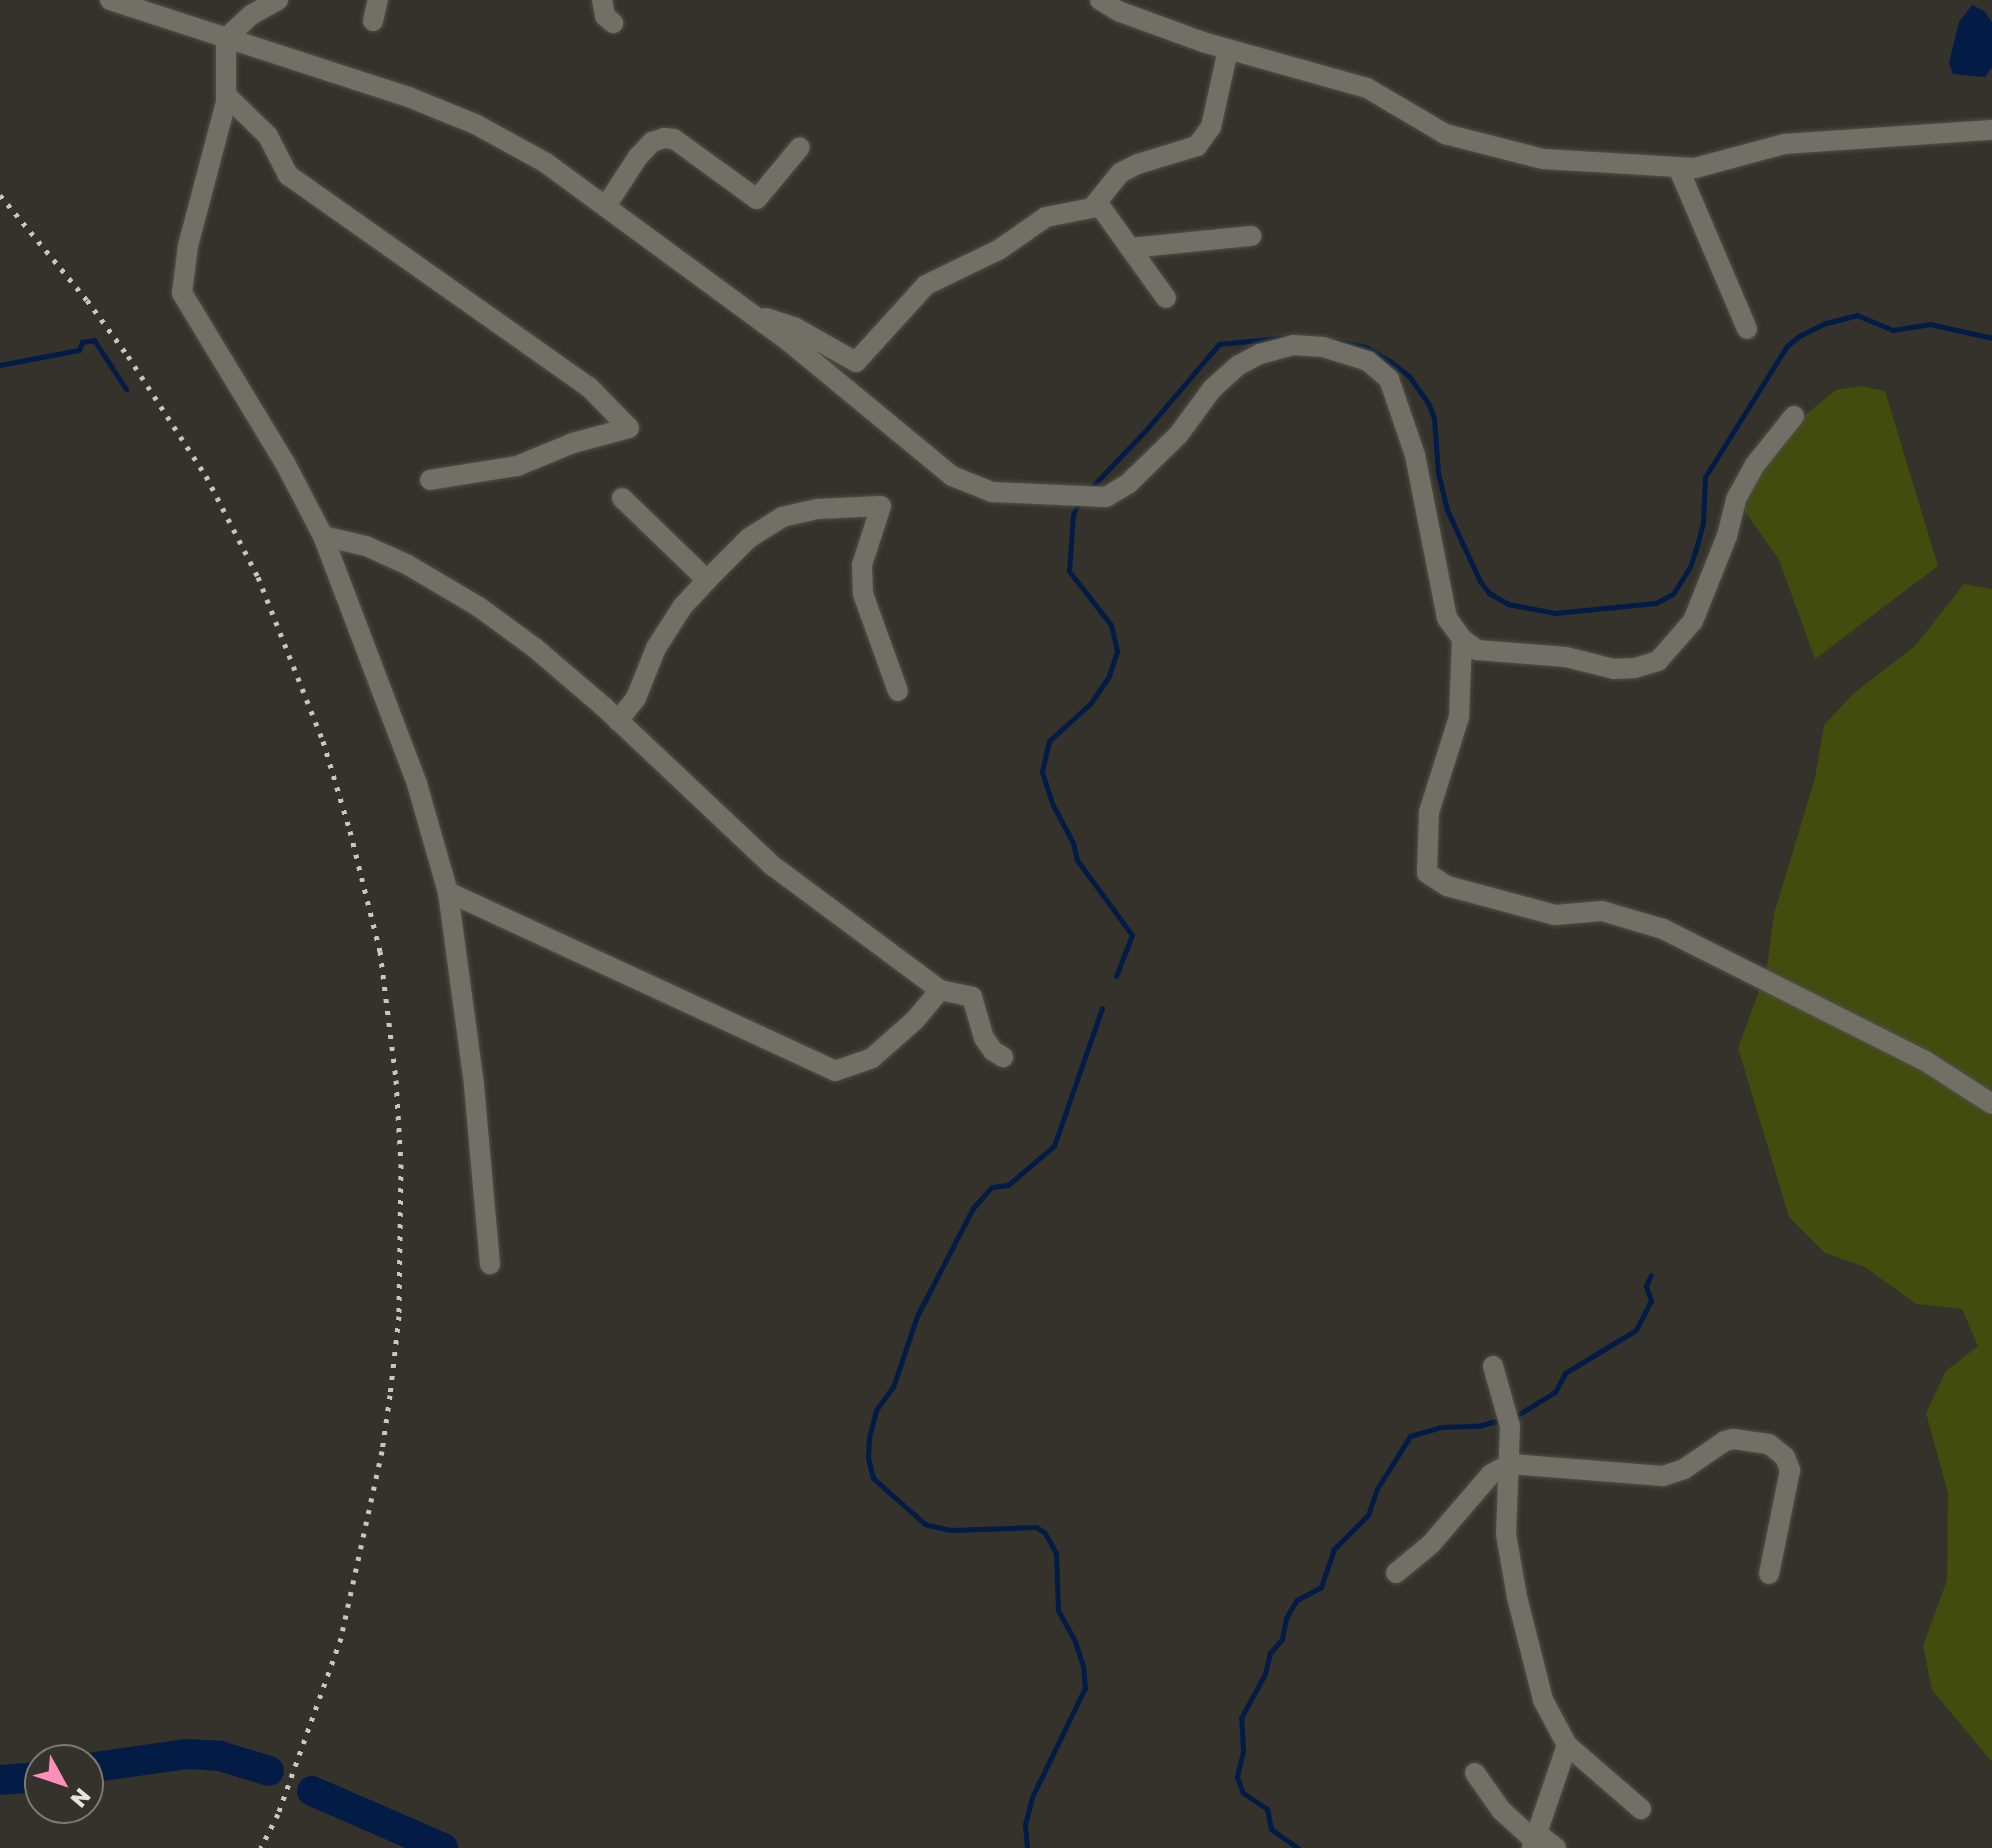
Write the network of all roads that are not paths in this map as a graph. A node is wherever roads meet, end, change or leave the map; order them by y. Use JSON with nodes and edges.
{"nodes":[{"id":1,"x":110,"y":0,"type":"edge"},
{"id":2,"x":278,"y":0,"type":"edge"},
{"id":3,"x":378,"y":0,"type":"edge"},
{"id":4,"x":602,"y":0,"type":"edge"},
{"id":5,"x":1100,"y":0,"type":"edge"},
{"id":6,"x":373,"y":21,"type":"dead end"},
{"id":7,"x":613,"y":23,"type":"dead end"},
{"id":8,"x":226,"y":38,"type":"junction"},
{"id":9,"x":1228,"y":50,"type":"junction"},
{"id":10,"x":226,"y":95,"type":"junction"},
{"id":11,"x":1992,"y":130,"type":"edge"},
{"id":12,"x":800,"y":147,"type":"dead end"},
{"id":13,"x":1678,"y":167,"type":"junction"},
{"id":14,"x":1097,"y":202,"type":"junction"},
{"id":15,"x":606,"y":206,"type":"junction"},
{"id":16,"x":1251,"y":236,"type":"dead end"},
{"id":17,"x":1130,"y":248,"type":"junction"},
{"id":18,"x":1166,"y":298,"type":"dead end"},
{"id":19,"x":751,"y":313,"type":"junction"},
{"id":20,"x":1747,"y":329,"type":"dead end"},
{"id":21,"x":1794,"y":416,"type":"dead end"},
{"id":22,"x":430,"y":480,"type":"dead end"},
{"id":23,"x":622,"y":498,"type":"dead end"},
{"id":24,"x":323,"y":536,"type":"junction"},
{"id":25,"x":707,"y":580,"type":"junction"},
{"id":26,"x":1462,"y":639,"type":"junction"},
{"id":27,"x":898,"y":691,"type":"dead end"},
{"id":28,"x":618,"y":721,"type":"junction"},
{"id":29,"x":448,"y":892,"type":"junction"},
{"id":30,"x":940,"y":990,"type":"junction"},
{"id":31,"x":1003,"y":1057,"type":"dead end"},
{"id":32,"x":1992,"y":1104,"type":"edge"},
{"id":33,"x":490,"y":1264,"type":"dead end"},
{"id":34,"x":1493,"y":1366,"type":"dead end"},
{"id":35,"x":1510,"y":1464,"type":"junction"},
{"id":36,"x":1396,"y":1573,"type":"dead end"},
{"id":37,"x":1769,"y":1574,"type":"dead end"},
{"id":38,"x":1567,"y":1745,"type":"junction"},
{"id":39,"x":1475,"y":1773,"type":"dead end"},
{"id":40,"x":1641,"y":1809,"type":"dead end"},
{"id":41,"x":1535,"y":1841,"type":"edge"},
{"id":42,"x":1556,"y":1848,"type":"edge"}],
"edges":[{"from":1,"to":8,"type":"street"},
{"from":2,"to":8,"type":"street"},
{"from":3,"to":6,"type":"street"},
{"from":4,"to":7,"type":"street"},
{"from":5,"to":9,"type":"street"},
{"from":8,"to":10,"type":"street"},
{"from":8,"to":15,"type":"street"},
{"from":9,"to":13,"type":"street"},
{"from":9,"to":14,"type":"street"},
{"from":10,"to":22,"type":"street"},
{"from":10,"to":24,"type":"street"},
{"from":11,"to":13,"type":"street"},
{"from":12,"to":15,"type":"street"},
{"from":13,"to":20,"type":"street"},
{"from":14,"to":17,"type":"street"},
{"from":14,"to":19,"type":"street"},
{"from":15,"to":19,"type":"street"},
{"from":16,"to":17,"type":"street"},
{"from":17,"to":18,"type":"street"},
{"from":19,"to":26,"type":"street"},
{"from":21,"to":26,"type":"street"},
{"from":23,"to":25,"type":"street"},
{"from":24,"to":28,"type":"street"},
{"from":24,"to":29,"type":"street"},
{"from":25,"to":27,"type":"street"},
{"from":25,"to":28,"type":"street"},
{"from":26,"to":32,"type":"street"},
{"from":28,"to":30,"type":"street"},
{"from":29,"to":30,"type":"street"},
{"from":29,"to":33,"type":"street"},
{"from":30,"to":31,"type":"street"},
{"from":34,"to":35,"type":"street"},
{"from":35,"to":36,"type":"street"},
{"from":35,"to":37,"type":"street"},
{"from":35,"to":38,"type":"street"},
{"from":38,"to":40,"type":"street"},
{"from":38,"to":41,"type":"street"},
{"from":39,"to":41,"type":"street"},
{"from":41,"to":42,"type":"street"}]}
